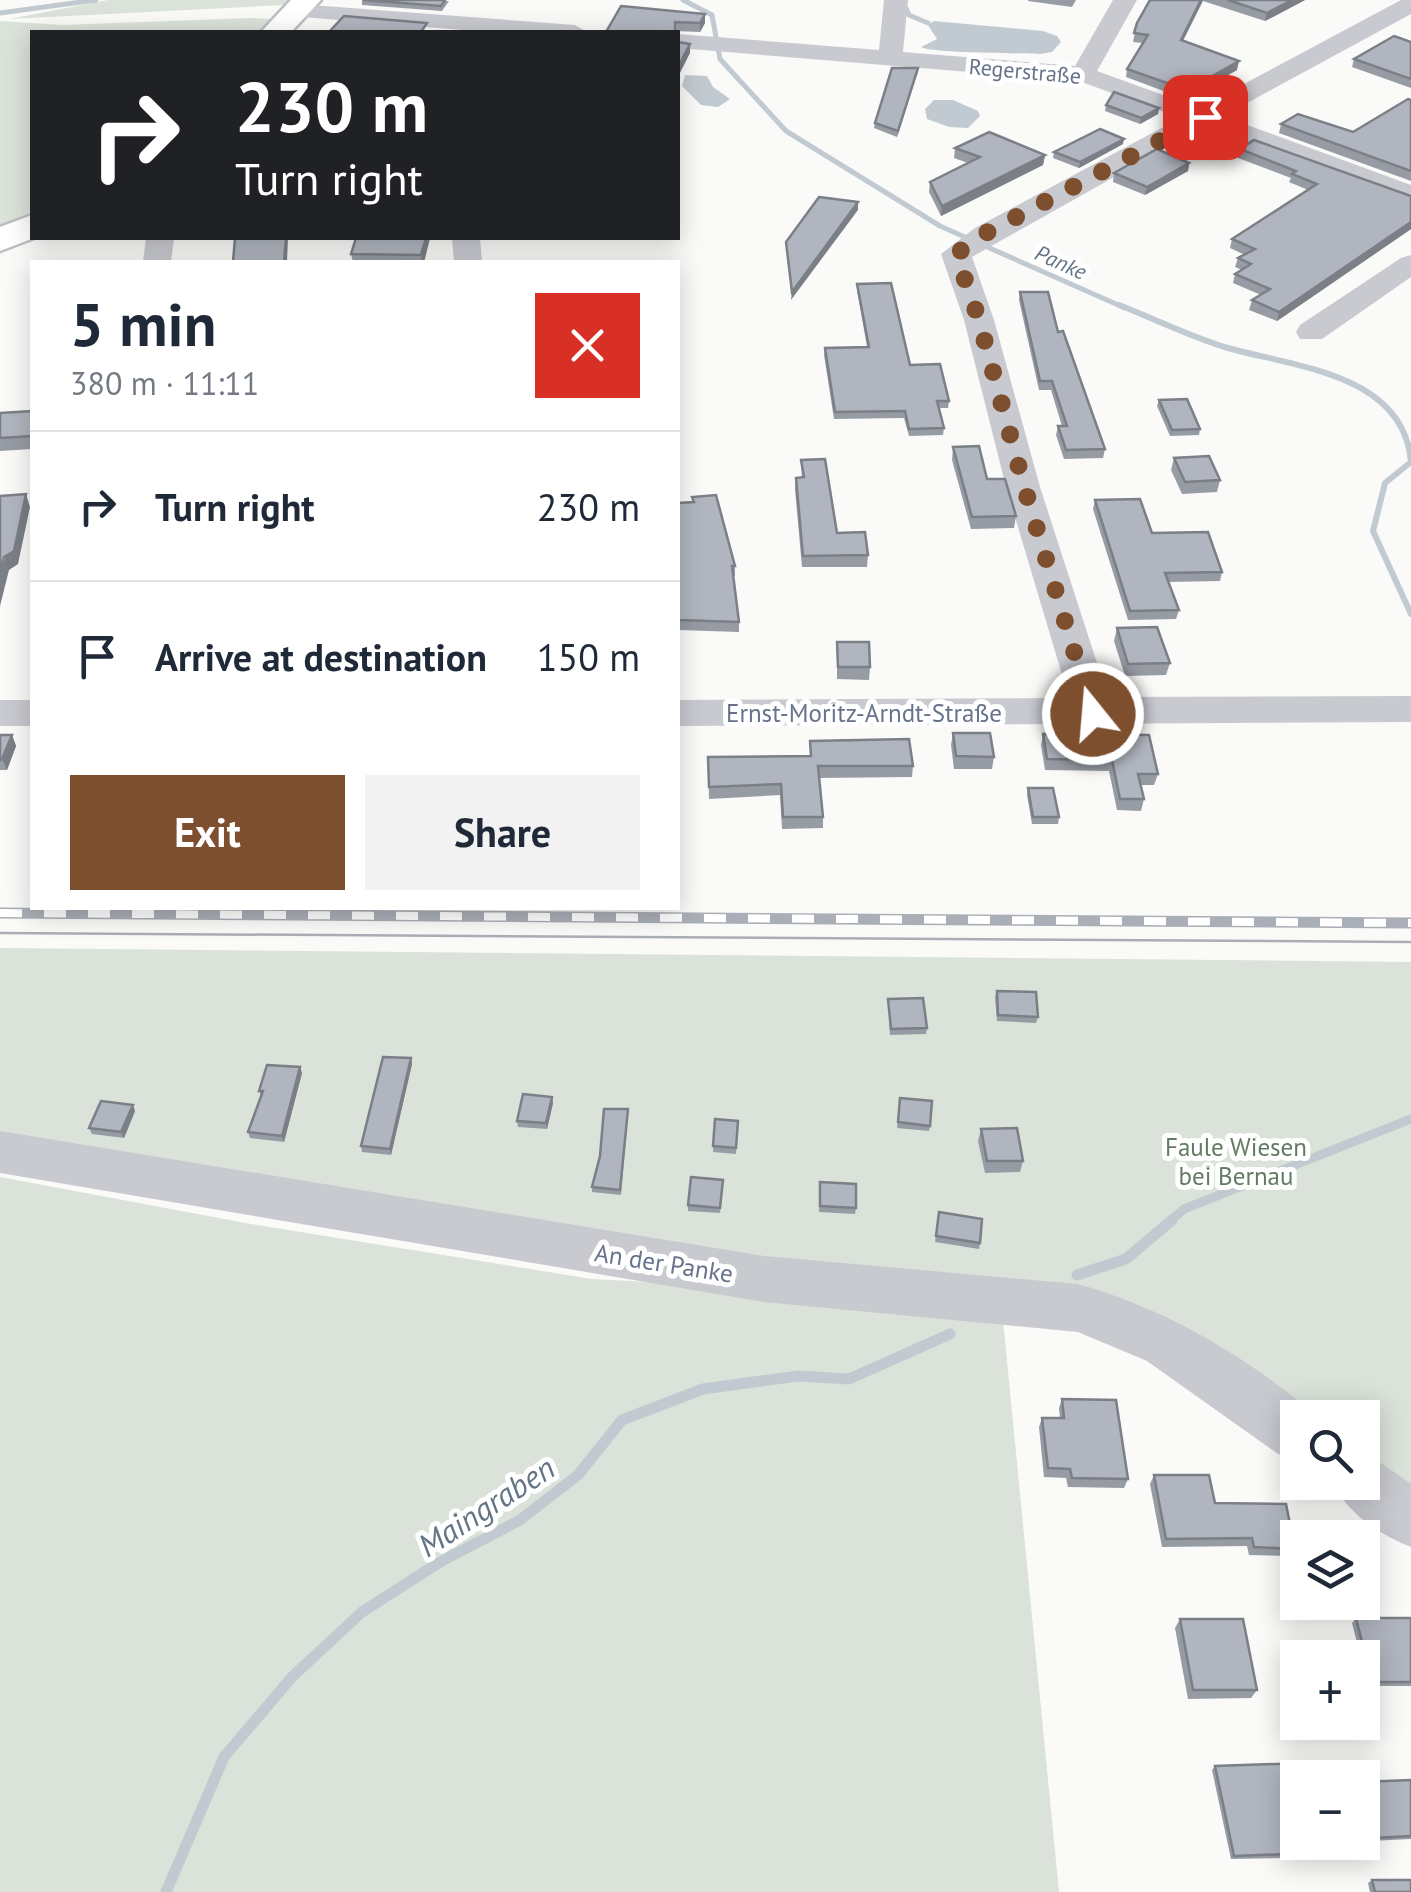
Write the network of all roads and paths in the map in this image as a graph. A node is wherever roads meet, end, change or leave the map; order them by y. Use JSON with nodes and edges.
{"nodes":[{"id":1,"x":896,"y":0,"type":"edge"},
{"id":2,"x":1125,"y":0,"type":"edge"},
{"id":3,"x":1411,"y":4,"type":"edge"},
{"id":4,"x":302,"y":6,"type":"edge"},
{"id":5,"x":277,"y":30,"type":"edge"},
{"id":6,"x":554,"y":30,"type":"edge"},
{"id":7,"x":690,"y":42,"type":"edge"},
{"id":8,"x":890,"y":59,"type":"junction"},
{"id":9,"x":1083,"y":74,"type":"junction"},
{"id":10,"x":1205,"y":117,"type":"junction"},
{"id":11,"x":1411,"y":194,"type":"edge"},
{"id":12,"x":30,"y":226,"type":"edge"},
{"id":13,"x":0,"y":240,"type":"edge"},
{"id":14,"x":1411,"y":264,"type":"edge"},
{"id":15,"x":1310,"y":332,"type":"dead end"},
{"id":16,"x":1411,"y":709,"type":"edge"},
{"id":17,"x":30,"y":712,"type":"edge"},
{"id":18,"x":0,"y":713,"type":"edge"},
{"id":19,"x":680,"y":713,"type":"edge"},
{"id":20,"x":1093,"y":714,"type":"junction"},
{"id":21,"x":0,"y":1152,"type":"edge"},
{"id":22,"x":1280,"y":1423,"type":"edge"},
{"id":23,"x":1380,"y":1496,"type":"edge"},
{"id":24,"x":1411,"y":1519,"type":"edge"}],
"edges":[{"from":1,"to":8,"type":"street"},
{"from":2,"to":9,"type":"street"},
{"from":3,"to":10,"type":"street"},
{"from":4,"to":5,"type":"main road"},
{"from":4,"to":6,"type":"street"},
{"from":7,"to":8,"type":"street","name":"Regerstraße"},
{"from":8,"to":9,"type":"street","name":"Regerstraße"},
{"from":9,"to":10,"type":"street","name":"Regerstraße"},
{"from":10,"to":11,"type":"street","name":"Regerstraße"},
{"from":10,"to":20,"type":"street"},
{"from":12,"to":13,"type":"main road"},
{"from":14,"to":15,"type":"street"},
{"from":16,"to":20,"type":"street","name":"Ernst-Moritz-Arndt-Straße"},
{"from":17,"to":18,"type":"street"},
{"from":19,"to":20,"type":"street","name":"Ernst-Moritz-Arndt-Straße"},
{"from":21,"to":22,"type":"street","name":"An der Panke"},
{"from":23,"to":24,"type":"street"}]}
